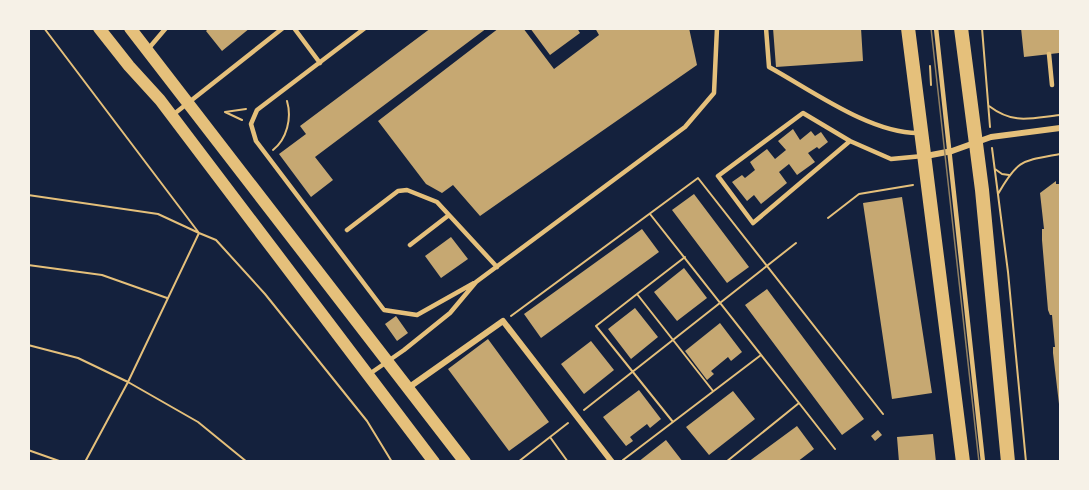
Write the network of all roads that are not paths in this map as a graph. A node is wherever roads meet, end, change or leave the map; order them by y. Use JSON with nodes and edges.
{"nodes":[{"id":1,"x":99,"y":28,"type":"edge"},
{"id":2,"x":130,"y":28,"type":"edge"},
{"id":3,"x":166,"y":28,"type":"edge"},
{"id":4,"x":283,"y":28,"type":"edge"},
{"id":5,"x":294,"y":28,"type":"edge"},
{"id":6,"x":365,"y":28,"type":"edge"},
{"id":7,"x":717,"y":28,"type":"edge"},
{"id":8,"x":766,"y":28,"type":"edge"},
{"id":9,"x":908,"y":28,"type":"edge"},
{"id":10,"x":936,"y":28,"type":"edge"},
{"id":11,"x":962,"y":28,"type":"edge"},
{"id":12,"x":147,"y":50,"type":"junction"},
{"id":13,"x":1049,"y":54,"type":"dead end"},
{"id":14,"x":320,"y":63,"type":"junction"},
{"id":15,"x":1052,"y":84,"type":"dead end"},
{"id":16,"x":187,"y":103,"type":"junction"},
{"id":17,"x":171,"y":115,"type":"junction"},
{"id":18,"x":1060,"y":128,"type":"edge"},
{"id":19,"x":921,"y":133,"type":"junction"},
{"id":20,"x":850,"y":141,"type":"junction"},
{"id":21,"x":975,"y":143,"type":"junction"},
{"id":22,"x":949,"y":152,"type":"junction"},
{"id":23,"x":926,"y":156,"type":"junction"},
{"id":24,"x":449,"y":215,"type":"junction"},
{"id":25,"x":347,"y":230,"type":"dead end"},
{"id":26,"x":410,"y":245,"type":"dead end"},
{"id":27,"x":497,"y":267,"type":"junction"},
{"id":28,"x":476,"y":282,"type":"junction"},
{"id":29,"x":387,"y":360,"type":"junction"},
{"id":30,"x":367,"y":375,"type":"junction"},
{"id":31,"x":408,"y":388,"type":"junction"},
{"id":32,"x":434,"y":462,"type":"edge"},
{"id":33,"x":465,"y":462,"type":"edge"},
{"id":34,"x":612,"y":462,"type":"edge"},
{"id":35,"x":963,"y":462,"type":"edge"},
{"id":36,"x":983,"y":462,"type":"edge"},
{"id":37,"x":1008,"y":462,"type":"edge"}],
"edges":[{"from":1,"to":17,"type":"main road"},
{"from":2,"to":12,"type":"main road"},
{"from":3,"to":12,"type":"lane"},
{"from":4,"to":16,"type":"lane"},
{"from":5,"to":14,"type":"lane"},
{"from":6,"to":14,"type":"lane"},
{"from":7,"to":27,"type":"lane"},
{"from":8,"to":19,"type":"lane"},
{"from":9,"to":19,"type":"main road"},
{"from":10,"to":22,"type":"lane"},
{"from":11,"to":21,"type":"main road"},
{"from":12,"to":16,"type":"main road"},
{"from":13,"to":15,"type":"lane"},
{"from":14,"to":28,"type":"lane"},
{"from":16,"to":17,"type":"lane"},
{"from":16,"to":29,"type":"main road"},
{"from":17,"to":30,"type":"main road"},
{"from":18,"to":21,"type":"street"},
{"from":19,"to":23,"type":"main road"},
{"from":20,"to":20,"type":"lane"},
{"from":20,"to":23,"type":"lane"},
{"from":21,"to":22,"type":"street"},
{"from":21,"to":37,"type":"main road"},
{"from":22,"to":23,"type":"street"},
{"from":22,"to":36,"type":"lane"},
{"from":23,"to":35,"type":"main road"},
{"from":24,"to":25,"type":"lane"},
{"from":24,"to":26,"type":"lane"},
{"from":24,"to":27,"type":"lane"},
{"from":27,"to":28,"type":"lane"},
{"from":28,"to":29,"type":"lane"},
{"from":29,"to":30,"type":"lane"},
{"from":29,"to":31,"type":"main road"},
{"from":30,"to":32,"type":"main road"},
{"from":31,"to":33,"type":"main road"},
{"from":31,"to":34,"type":"street"}]}
